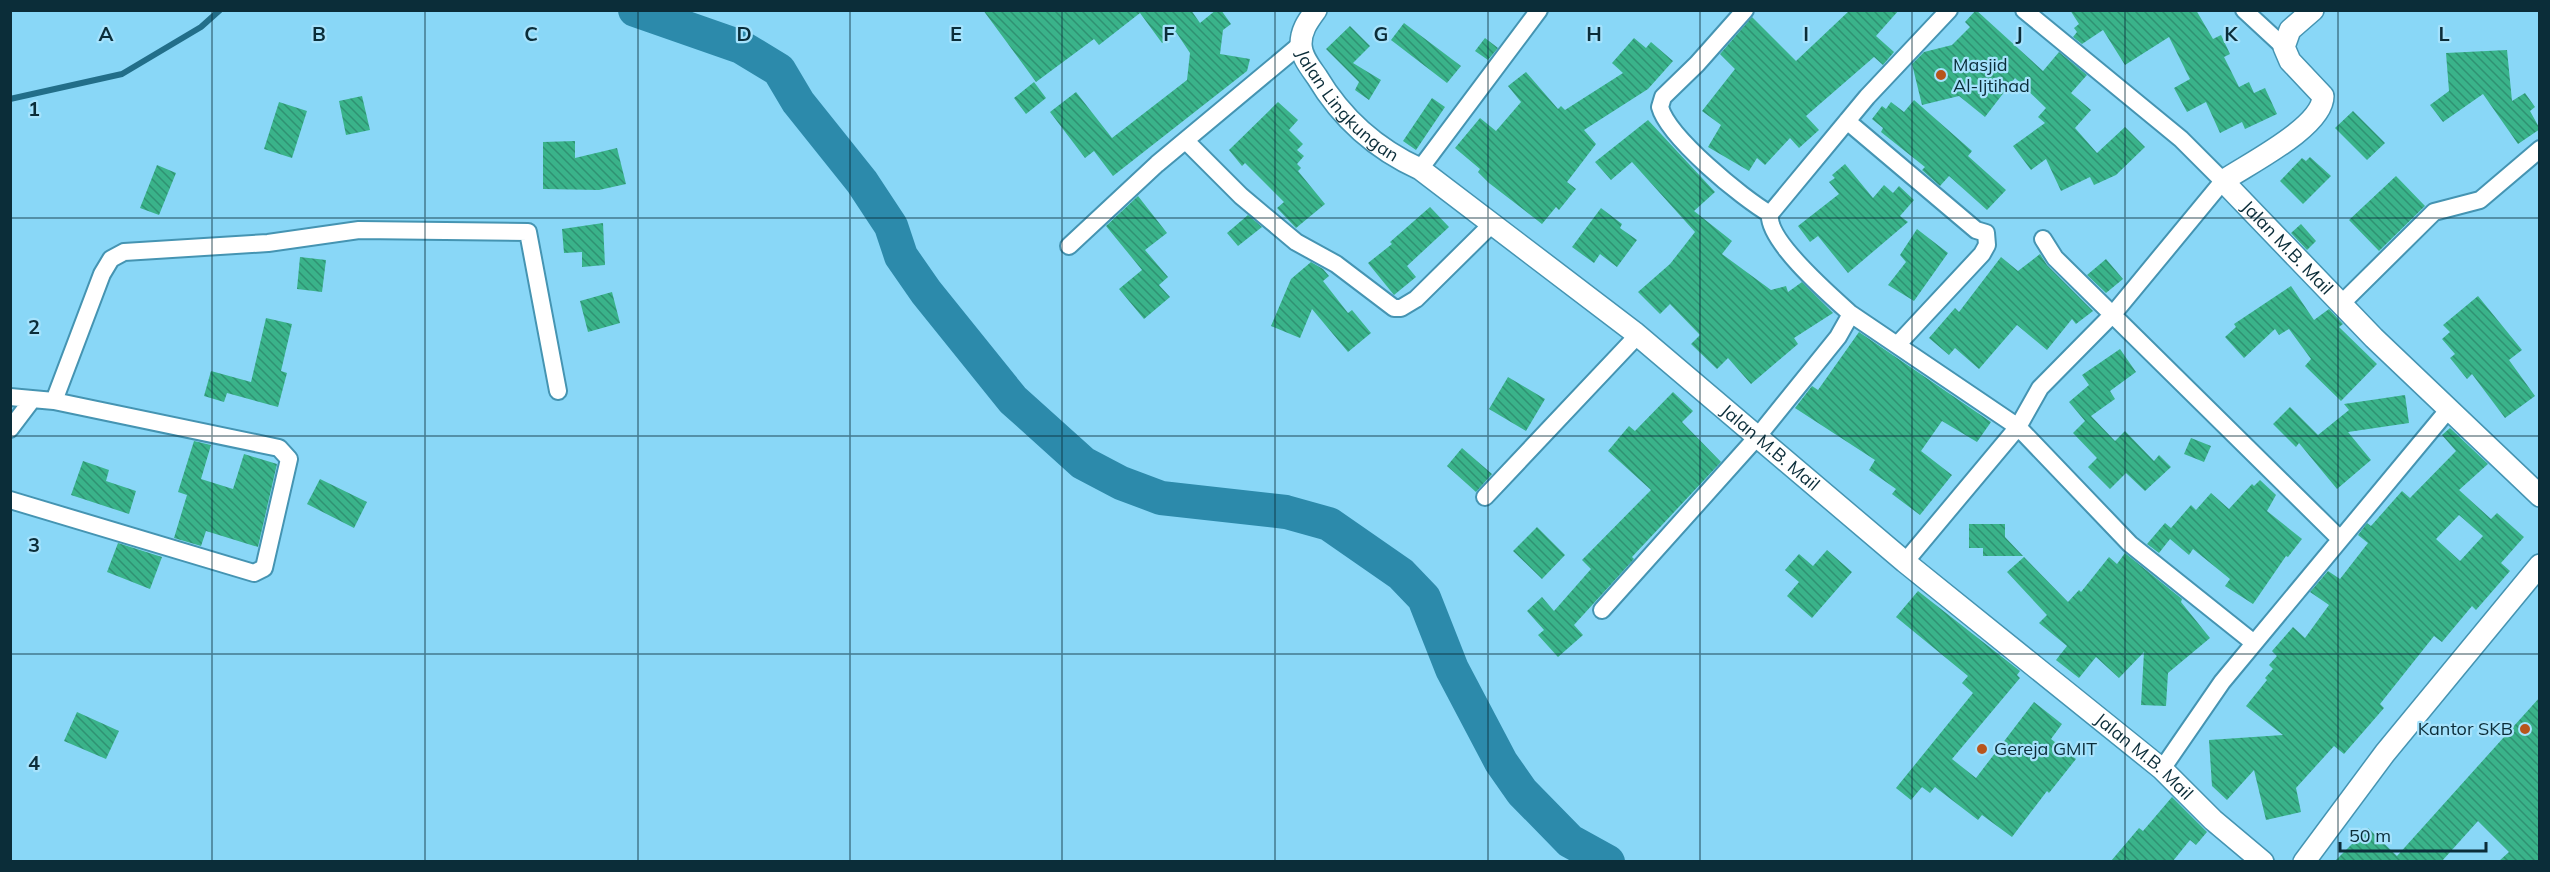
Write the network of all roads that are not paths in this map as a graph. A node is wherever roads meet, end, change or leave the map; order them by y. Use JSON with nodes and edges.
{"nodes":[{"id":1,"x":1539,"y":10,"type":"edge"},
{"id":2,"x":1745,"y":10,"type":"edge"},
{"id":3,"x":1949,"y":10,"type":"edge"},
{"id":4,"x":2024,"y":10,"type":"edge"},
{"id":5,"x":2244,"y":10,"type":"edge"},
{"id":6,"x":2313,"y":10,"type":"edge"},
{"id":7,"x":1307,"y":27,"type":"edge"},
{"id":8,"x":2284,"y":47,"type":"junction"},
{"id":9,"x":1847,"y":121,"type":"junction"},
{"id":10,"x":1186,"y":141,"type":"junction"},
{"id":11,"x":2540,"y":149,"type":"edge"},
{"id":12,"x":1420,"y":169,"type":"junction"},
{"id":13,"x":2223,"y":181,"type":"junction"},
{"id":14,"x":1770,"y":214,"type":"junction"},
{"id":15,"x":1492,"y":224,"type":"junction"},
{"id":16,"x":2043,"y":239,"type":"dead end"},
{"id":17,"x":1070,"y":246,"type":"dead end"},
{"id":18,"x":2341,"y":304,"type":"junction"},
{"id":19,"x":1851,"y":314,"type":"junction"},
{"id":20,"x":2114,"y":314,"type":"junction"},
{"id":21,"x":1637,"y":336,"type":"junction"},
{"id":22,"x":1898,"y":344,"type":"junction"},
{"id":23,"x":558,"y":391,"type":"dead end"},
{"id":24,"x":10,"y":397,"type":"edge"},
{"id":25,"x":32,"y":400,"type":"junction"},
{"id":26,"x":54,"y":401,"type":"junction"},
{"id":27,"x":2448,"y":410,"type":"junction"},
{"id":28,"x":2018,"y":427,"type":"junction"},
{"id":29,"x":10,"y":429,"type":"edge"},
{"id":30,"x":1758,"y":436,"type":"junction"},
{"id":31,"x":2540,"y":496,"type":"edge"},
{"id":32,"x":1485,"y":497,"type":"dead end"},
{"id":33,"x":10,"y":500,"type":"edge"},
{"id":34,"x":2340,"y":539,"type":"junction"},
{"id":35,"x":1905,"y":562,"type":"junction"},
{"id":36,"x":2540,"y":565,"type":"edge"},
{"id":37,"x":1602,"y":610,"type":"dead end"},
{"id":38,"x":2254,"y":643,"type":"junction"},
{"id":39,"x":2162,"y":769,"type":"junction"},
{"id":40,"x":2263,"y":861,"type":"edge"},
{"id":41,"x":2304,"y":861,"type":"edge"}],
"edges":[{"from":1,"to":12,"type":"street"},
{"from":2,"to":14,"type":"street"},
{"from":3,"to":9,"type":"street"},
{"from":4,"to":13,"type":"street","name":"Jalan M.B. Mail"},
{"from":5,"to":8,"type":"street"},
{"from":6,"to":8,"type":"street"},
{"from":7,"to":10,"type":"street"},
{"from":7,"to":12,"type":"street","name":"Jalan Lingkungan"},
{"from":8,"to":13,"type":"street"},
{"from":9,"to":14,"type":"street"},
{"from":9,"to":22,"type":"street"},
{"from":10,"to":15,"type":"street"},
{"from":10,"to":17,"type":"street"},
{"from":11,"to":18,"type":"street"},
{"from":12,"to":15,"type":"street","name":"Jalan M.B. Mail"},
{"from":13,"to":18,"type":"street","name":"Jalan M.B. Mail"},
{"from":13,"to":20,"type":"street"},
{"from":14,"to":19,"type":"street"},
{"from":15,"to":21,"type":"street","name":"Jalan M.B. Mail"},
{"from":16,"to":20,"type":"street"},
{"from":18,"to":27,"type":"street","name":"Jalan M.B. Mail"},
{"from":19,"to":22,"type":"street"},
{"from":19,"to":30,"type":"street"},
{"from":20,"to":28,"type":"street"},
{"from":20,"to":34,"type":"street"},
{"from":21,"to":30,"type":"street","name":"Jalan M.B. Mail"},
{"from":21,"to":32,"type":"street"},
{"from":22,"to":28,"type":"street"},
{"from":23,"to":26,"type":"street"},
{"from":24,"to":25,"type":"street"},
{"from":25,"to":26,"type":"street"},
{"from":25,"to":29,"type":"street"},
{"from":26,"to":33,"type":"street"},
{"from":27,"to":31,"type":"street","name":"Jalan M.B. Mail"},
{"from":27,"to":34,"type":"street"},
{"from":28,"to":35,"type":"street"},
{"from":28,"to":38,"type":"street"},
{"from":30,"to":35,"type":"street","name":"Jalan M.B. Mail"},
{"from":30,"to":37,"type":"street"},
{"from":34,"to":38,"type":"street"},
{"from":35,"to":39,"type":"street","name":"Jalan M.B. Mail"},
{"from":36,"to":41,"type":"street"},
{"from":38,"to":39,"type":"street"},
{"from":39,"to":40,"type":"street","name":"Jalan M.B. Mail"}]}
